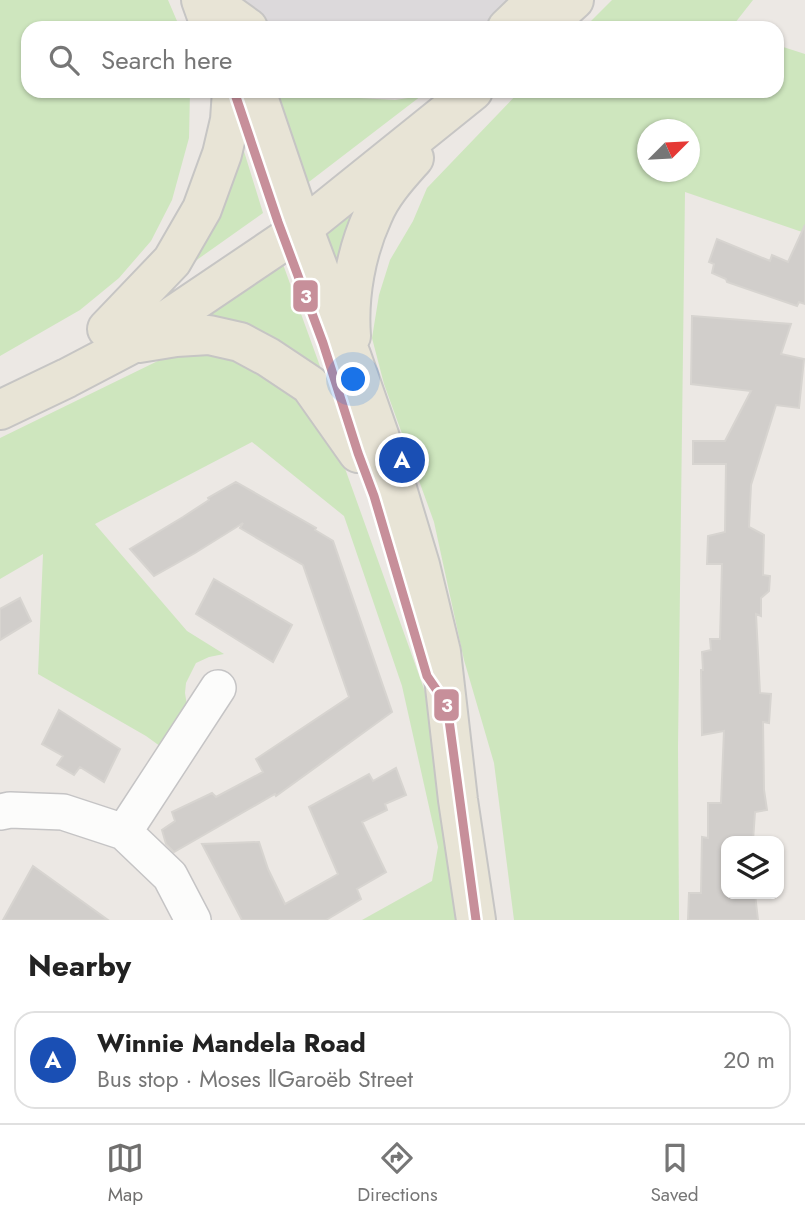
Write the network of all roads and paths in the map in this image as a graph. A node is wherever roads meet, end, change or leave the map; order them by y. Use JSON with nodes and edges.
{"nodes":[{"id":1,"x":536,"y":0,"type":"edge"},
{"id":2,"x":574,"y":0,"type":"edge"},
{"id":3,"x":514,"y":21,"type":"edge"},
{"id":4,"x":551,"y":21,"type":"edge"},
{"id":5,"x":232,"y":98,"type":"edge"},
{"id":6,"x":236,"y":98,"type":"edge"},
{"id":7,"x":258,"y":98,"type":"edge"},
{"id":8,"x":453,"y":98,"type":"edge"},
{"id":9,"x":457,"y":98,"type":"edge"},
{"id":10,"x":291,"y":225,"type":"junction"},
{"id":11,"x":118,"y":337,"type":"junction"},
{"id":12,"x":352,"y":358,"type":"junction"},
{"id":13,"x":0,"y":388,"type":"edge"},
{"id":14,"x":0,"y":410,"type":"edge"},
{"id":15,"x":358,"y":453,"type":"junction"},
{"id":16,"x":218,"y":688,"type":"dead end"},
{"id":17,"x":447,"y":705,"type":"junction"},
{"id":18,"x":0,"y":812,"type":"edge"},
{"id":19,"x":124,"y":832,"type":"junction"},
{"id":20,"x":193,"y":920,"type":"edge"},
{"id":21,"x":476,"y":920,"type":"edge"}],
"edges":[{"from":1,"to":3,"type":"main road"},
{"from":2,"to":4,"type":"main road"},
{"from":5,"to":11,"type":"main road"},
{"from":6,"to":10,"type":"main road"},
{"from":7,"to":10,"type":"main road"},
{"from":8,"to":10,"type":"main road"},
{"from":9,"to":12,"type":"main road"},
{"from":10,"to":11,"type":"main road"},
{"from":10,"to":12,"type":"main road"},
{"from":10,"to":15,"type":"main road"},
{"from":11,"to":13,"type":"main road"},
{"from":11,"to":14,"type":"main road"},
{"from":11,"to":15,"type":"main road"},
{"from":12,"to":17,"type":"main road"},
{"from":15,"to":17,"type":"main road"},
{"from":16,"to":19,"type":"street"},
{"from":17,"to":21,"type":"main road"},
{"from":18,"to":19,"type":"street"},
{"from":19,"to":20,"type":"street"}]}
